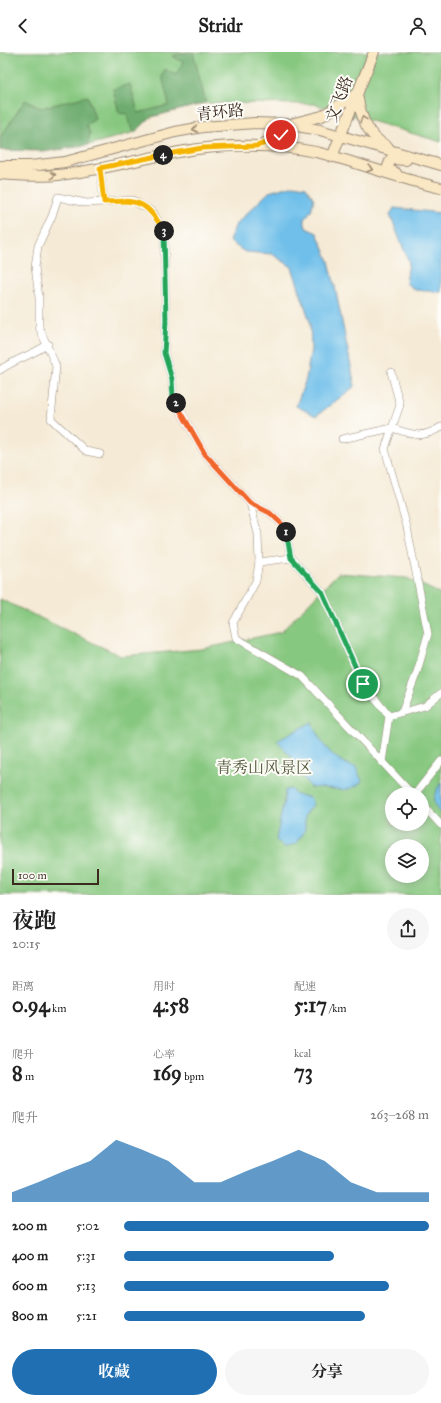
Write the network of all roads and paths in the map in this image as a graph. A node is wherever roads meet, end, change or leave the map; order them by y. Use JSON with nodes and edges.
{"nodes":[{"id":1,"x":374,"y":52,"type":"edge"},
{"id":2,"x":357,"y":94,"type":"junction"},
{"id":3,"x":255,"y":123,"type":"junction"},
{"id":4,"x":285,"y":124,"type":"junction"},
{"id":5,"x":341,"y":136,"type":"junction"},
{"id":6,"x":256,"y":146,"type":"junction"},
{"id":7,"x":400,"y":154,"type":"junction"},
{"id":8,"x":332,"y":157,"type":"junction"},
{"id":9,"x":422,"y":161,"type":"junction"},
{"id":10,"x":2,"y":165,"type":"edge"},
{"id":11,"x":441,"y":165,"type":"edge"},
{"id":12,"x":100,"y":168,"type":"junction"},
{"id":13,"x":0,"y":174,"type":"edge"},
{"id":14,"x":27,"y":176,"type":"junction"},
{"id":15,"x":0,"y":179,"type":"edge"},
{"id":16,"x":414,"y":182,"type":"junction"},
{"id":17,"x":441,"y":188,"type":"edge"},
{"id":18,"x":104,"y":202,"type":"junction"},
{"id":19,"x":48,"y":344,"type":"junction"},
{"id":20,"x":0,"y":370,"type":"edge"},
{"id":21,"x":391,"y":372,"type":"dead end"},
{"id":22,"x":441,"y":427,"type":"edge"},
{"id":23,"x":392,"y":428,"type":"junction"},
{"id":24,"x":342,"y":439,"type":"dead end"},
{"id":25,"x":100,"y":454,"type":"dead end"},
{"id":26,"x":250,"y":503,"type":"junction"},
{"id":27,"x":291,"y":558,"type":"junction"},
{"id":28,"x":259,"y":562,"type":"junction"},
{"id":29,"x":441,"y":693,"type":"edge"},
{"id":30,"x":402,"y":712,"type":"junction"},
{"id":31,"x":389,"y":716,"type":"junction"},
{"id":32,"x":441,"y":761,"type":"edge"},
{"id":33,"x":382,"y":762,"type":"junction"},
{"id":34,"x":406,"y":787,"type":"edge"},
{"id":35,"x":419,"y":787,"type":"edge"},
{"id":36,"x":429,"y":812,"type":"edge"},
{"id":37,"x":441,"y":825,"type":"edge"}],
"edges":[{"from":1,"to":2,"type":"main road","name":"文飞路"},
{"from":2,"to":4,"type":"main road"},
{"from":2,"to":5,"type":"main road","name":"文飞路"},
{"from":7,"to":2,"type":"main road","one_way":true},
{"from":3,"to":4,"type":"main road","name":"青环路"},
{"from":3,"to":6,"type":"main road"},
{"from":3,"to":10,"type":"main road","name":"青环路","one_way":true},
{"from":4,"to":5,"type":"main road","name":"青环路"},
{"from":5,"to":7,"type":"main road","name":"青环路"},
{"from":5,"to":8,"type":"main road","name":"文飞路"},
{"from":6,"to":8,"type":"main road"},
{"from":6,"to":12,"type":"main road"},
{"from":7,"to":9,"type":"main road","name":"青环路"},
{"from":8,"to":16,"type":"main road","one_way":true},
{"from":9,"to":11,"type":"main road","name":"青环路"},
{"from":9,"to":16,"type":"main road"},
{"from":14,"to":12,"type":"main road","one_way":true},
{"from":12,"to":18,"type":"street"},
{"from":13,"to":14,"type":"main road"},
{"from":14,"to":15,"type":"street"},
{"from":16,"to":17,"type":"main road"},
{"from":18,"to":19,"type":"street"},
{"from":18,"to":26,"type":"street"},
{"from":19,"to":20,"type":"street"},
{"from":19,"to":25,"type":"street"},
{"from":21,"to":23,"type":"street"},
{"from":22,"to":23,"type":"street"},
{"from":23,"to":24,"type":"street"},
{"from":23,"to":30,"type":"street"},
{"from":26,"to":27,"type":"street"},
{"from":26,"to":28,"type":"street"},
{"from":27,"to":28,"type":"street"},
{"from":27,"to":31,"type":"street"},
{"from":28,"to":33,"type":"street"},
{"from":29,"to":30,"type":"street"},
{"from":30,"to":31,"type":"street"},
{"from":31,"to":33,"type":"street"},
{"from":32,"to":35,"type":"street"},
{"from":33,"to":34,"type":"street"},
{"from":36,"to":37,"type":"street"}]}
